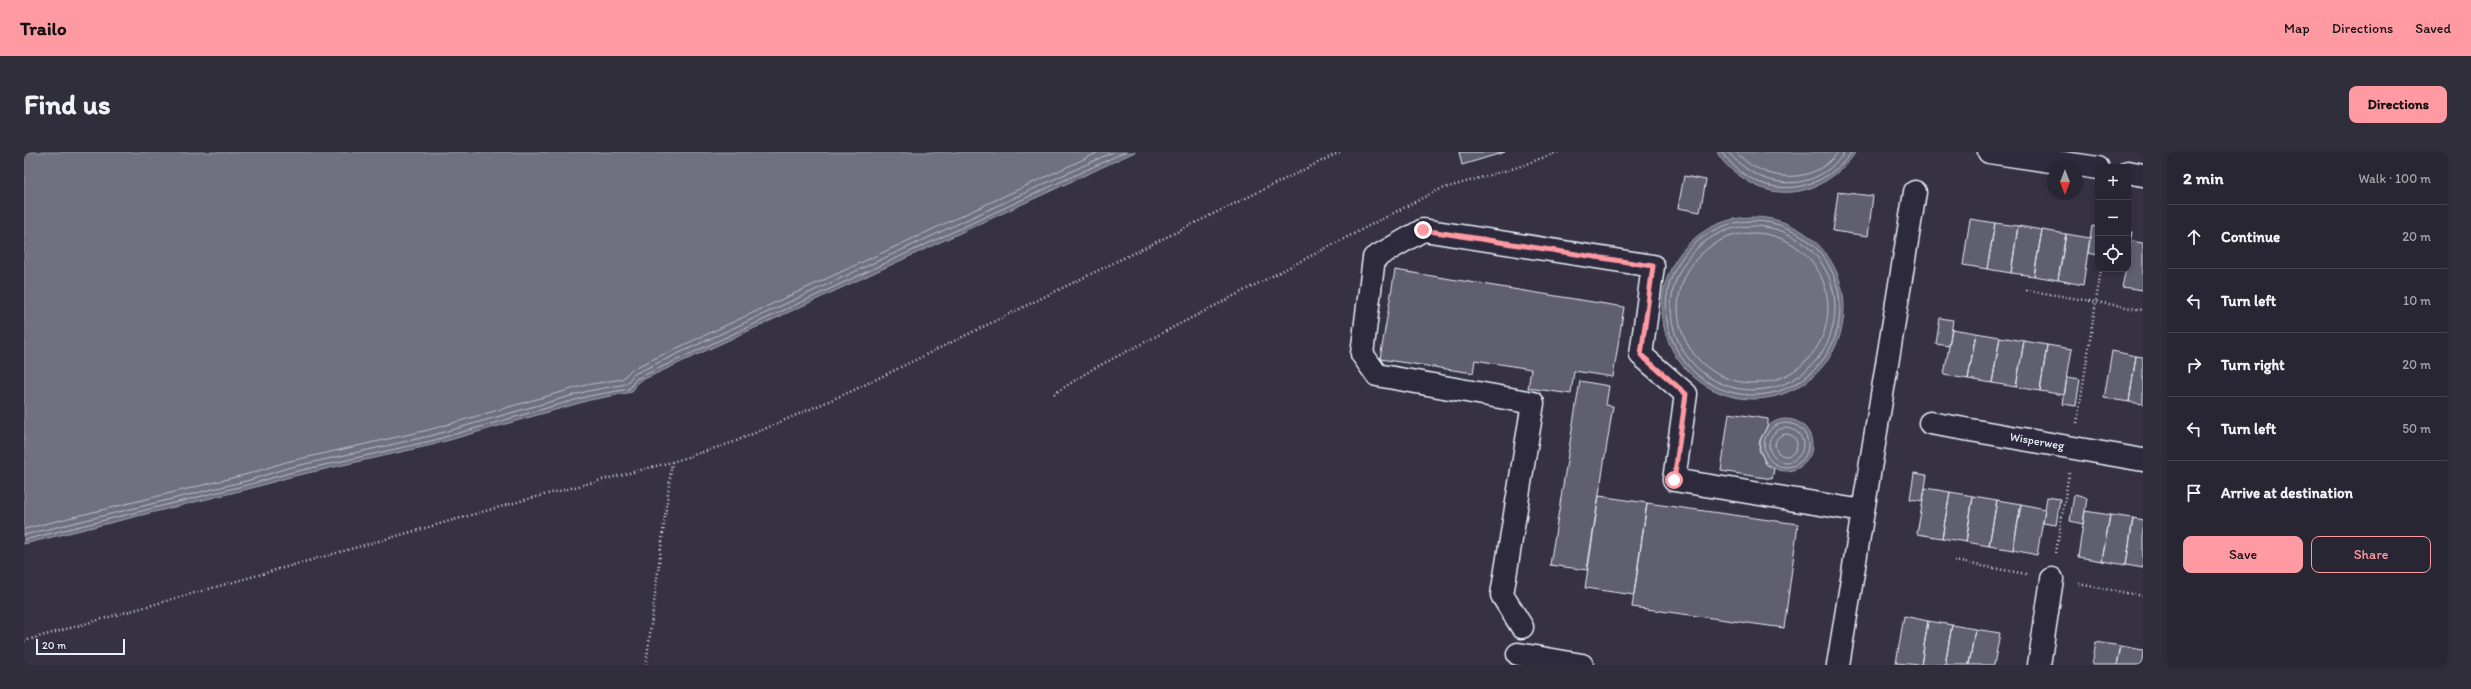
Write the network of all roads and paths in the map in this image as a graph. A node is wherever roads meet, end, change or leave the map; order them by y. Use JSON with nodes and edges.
{"nodes":[{"id":1,"x":1340,"y":152,"type":"edge"},
{"id":2,"x":1558,"y":152,"type":"edge"},
{"id":3,"x":1989,"y":152,"type":"edge"},
{"id":4,"x":2071,"y":158,"type":"edge"},
{"id":5,"x":2095,"y":167,"type":"edge"},
{"id":6,"x":2131,"y":172,"type":"edge"},
{"id":7,"x":2143,"y":174,"type":"edge"},
{"id":8,"x":1914,"y":192,"type":"dead end"},
{"id":9,"x":2026,"y":290,"type":"dead end"},
{"id":10,"x":2143,"y":310,"type":"edge"},
{"id":11,"x":1054,"y":394,"type":"dead end"},
{"id":12,"x":1930,"y":423,"type":"dead end"},
{"id":13,"x":2143,"y":460,"type":"edge"},
{"id":14,"x":672,"y":462,"type":"junction"},
{"id":15,"x":1864,"y":511,"type":"junction"},
{"id":16,"x":2052,"y":579,"type":"dead end"},
{"id":17,"x":1522,"y":627,"type":"dead end"},
{"id":18,"x":24,"y":641,"type":"edge"},
{"id":19,"x":1518,"y":654,"type":"dead end"},
{"id":20,"x":646,"y":665,"type":"edge"},
{"id":21,"x":1582,"y":665,"type":"edge"},
{"id":22,"x":1838,"y":665,"type":"edge"},
{"id":23,"x":2039,"y":665,"type":"edge"}],
"edges":[{"from":1,"to":14,"type":"path"},
{"from":2,"to":11,"type":"path"},
{"from":3,"to":4,"type":"street"},
{"from":4,"to":5,"type":"street"},
{"from":6,"to":7,"type":"street"},
{"from":8,"to":15,"type":"street"},
{"from":9,"to":10,"type":"path"},
{"from":12,"to":13,"type":"street","name":"Wisperweg"},
{"from":14,"to":18,"type":"path"},
{"from":14,"to":20,"type":"path"},
{"from":15,"to":17,"type":"street"},
{"from":15,"to":22,"type":"street"},
{"from":16,"to":23,"type":"street"},
{"from":19,"to":21,"type":"street"}]}
